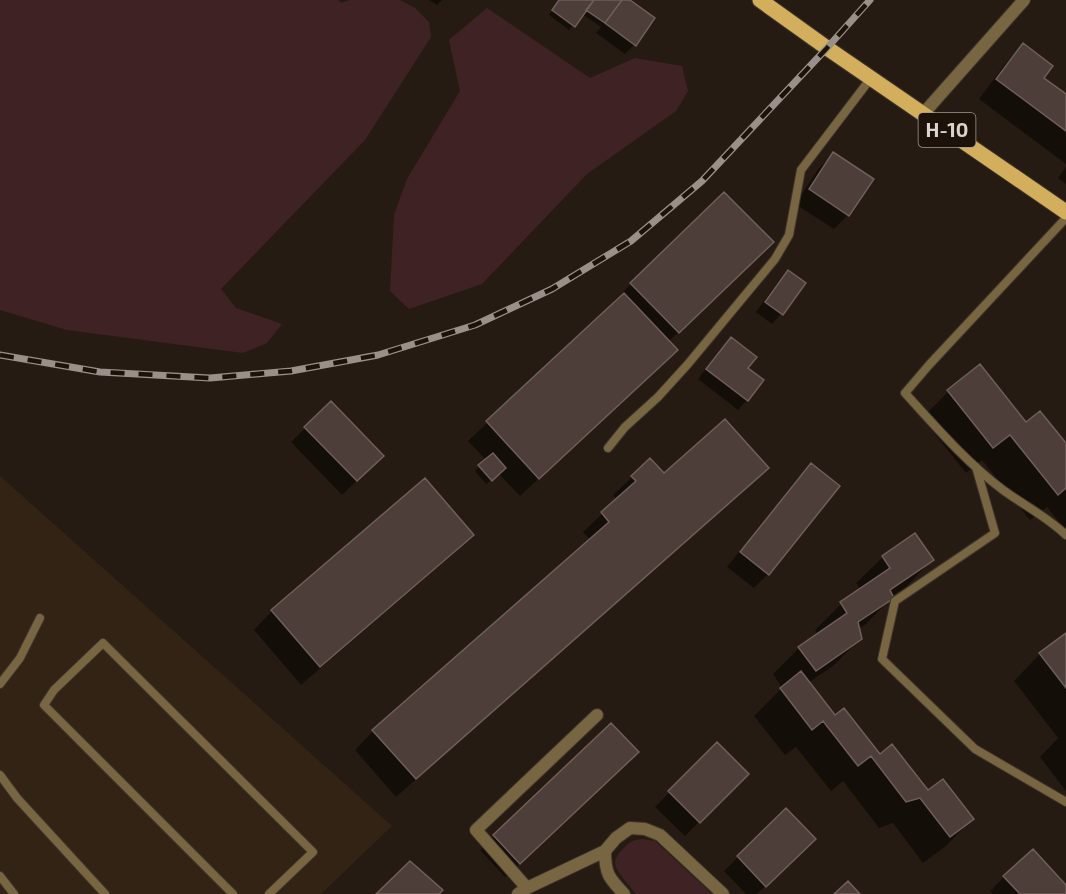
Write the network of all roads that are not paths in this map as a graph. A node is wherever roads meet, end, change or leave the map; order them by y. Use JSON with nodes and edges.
{"nodes":[{"id":1,"x":1024,"y":0,"type":"edge"},
{"id":2,"x":765,"y":1,"type":"edge"},
{"id":3,"x":871,"y":78,"type":"junction"},
{"id":4,"x":923,"y":114,"type":"junction"},
{"id":5,"x":1066,"y":212,"type":"edge"},
{"id":6,"x":1066,"y":218,"type":"edge"},
{"id":7,"x":608,"y":448,"type":"dead end"},
{"id":8,"x":976,"y":467,"type":"junction"},
{"id":9,"x":1066,"y":536,"type":"edge"},
{"id":10,"x":40,"y":618,"type":"dead end"},
{"id":11,"x":0,"y":684,"type":"edge"},
{"id":12,"x":597,"y":715,"type":"dead end"},
{"id":13,"x":0,"y":775,"type":"edge"},
{"id":14,"x":1066,"y":802,"type":"edge"},
{"id":15,"x":605,"y":851,"type":"junction"},
{"id":16,"x":0,"y":876,"type":"edge"},
{"id":17,"x":523,"y":891,"type":"edge"},
{"id":18,"x":14,"y":894,"type":"edge"},
{"id":19,"x":105,"y":894,"type":"edge"},
{"id":20,"x":233,"y":894,"type":"edge"},
{"id":21,"x":269,"y":894,"type":"edge"},
{"id":22,"x":624,"y":894,"type":"edge"},
{"id":23,"x":723,"y":894,"type":"edge"}],
"edges":[{"from":1,"to":4,"type":"street"},
{"from":2,"to":3,"type":"main road","number":"Н-10"},
{"from":3,"to":4,"type":"main road","number":"Н-10"},
{"from":3,"to":7,"type":"lane"},
{"from":4,"to":5,"type":"main road","number":"Н-10"},
{"from":6,"to":8,"type":"lane"},
{"from":8,"to":9,"type":"lane"},
{"from":8,"to":14,"type":"lane"},
{"from":10,"to":11,"type":"lane"},
{"from":12,"to":17,"type":"street"},
{"from":13,"to":19,"type":"lane"},
{"from":15,"to":17,"type":"street"},
{"from":15,"to":22,"type":"street"},
{"from":15,"to":23,"type":"street"},
{"from":16,"to":18,"type":"lane"},
{"from":20,"to":21,"type":"lane"}]}
